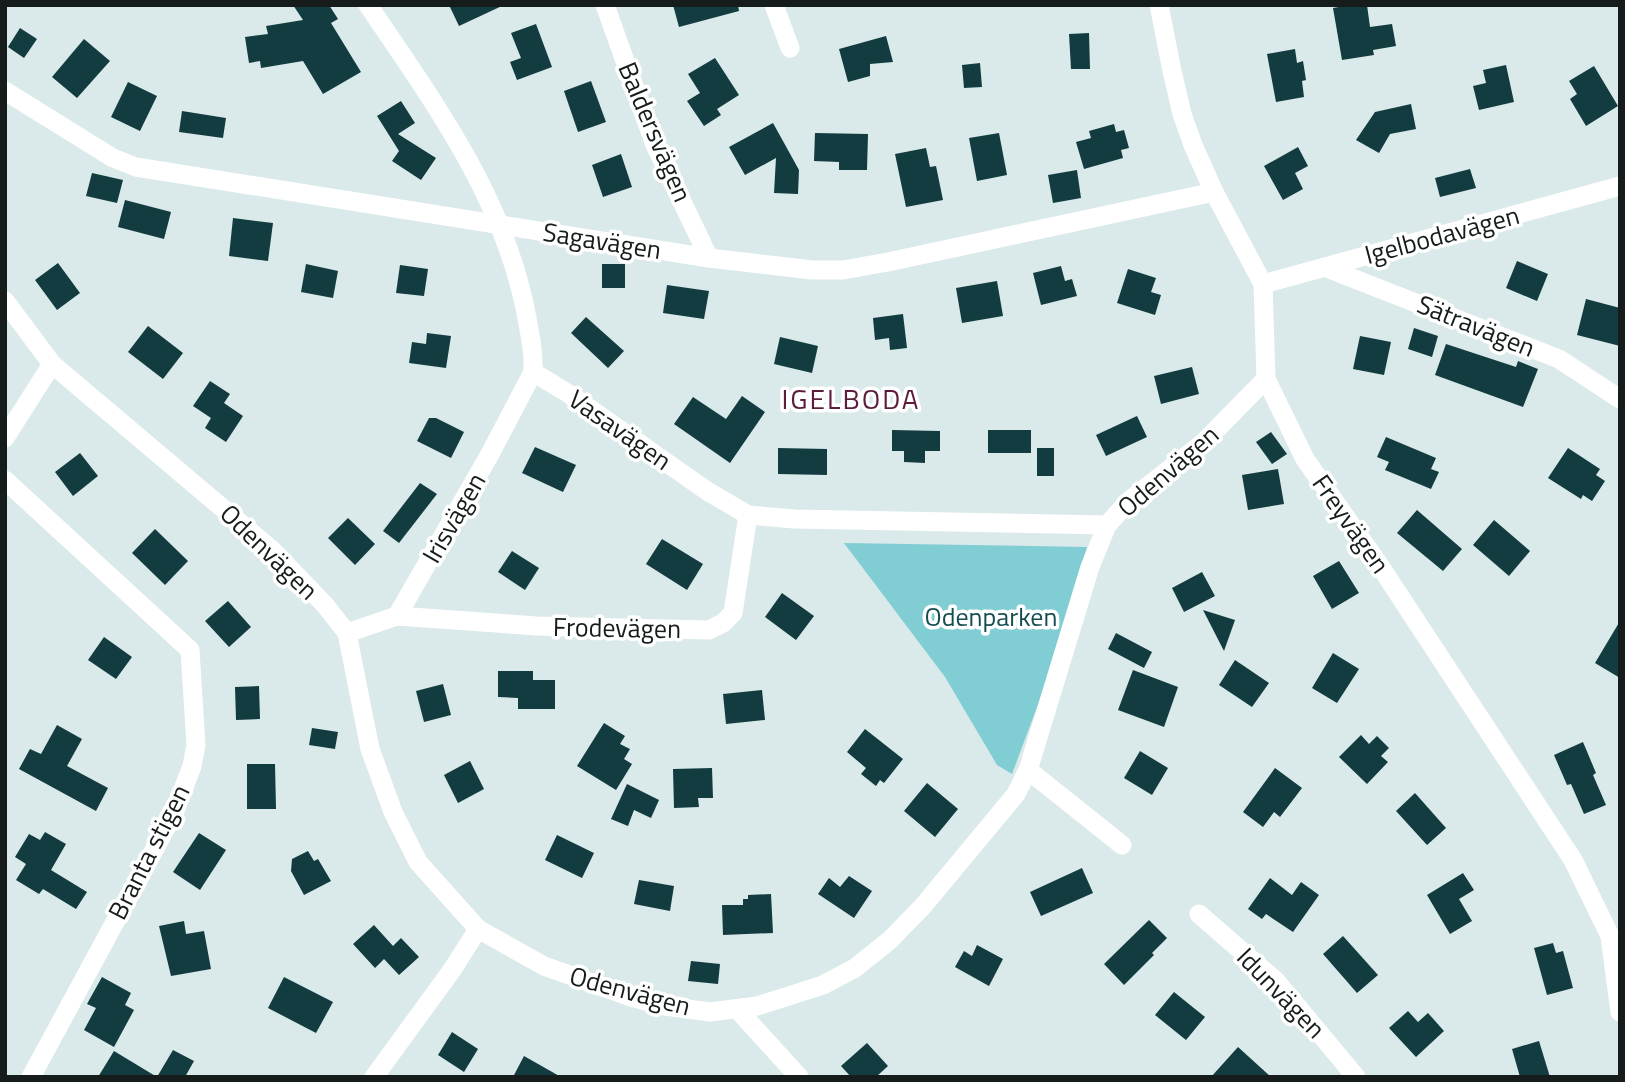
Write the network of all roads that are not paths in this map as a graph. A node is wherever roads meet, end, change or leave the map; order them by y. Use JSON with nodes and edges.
{"nodes":[{"id":1,"x":368,"y":5,"type":"edge"},
{"id":2,"x":605,"y":5,"type":"edge"},
{"id":3,"x":774,"y":5,"type":"edge"},
{"id":4,"x":1159,"y":5,"type":"edge"},
{"id":5,"x":790,"y":48,"type":"dead end"},
{"id":6,"x":5,"y":91,"type":"edge"},
{"id":7,"x":1620,"y":186,"type":"edge"},
{"id":8,"x":1214,"y":192,"type":"junction"},
{"id":9,"x":499,"y":223,"type":"junction"},
{"id":10,"x":709,"y":258,"type":"junction"},
{"id":11,"x":1324,"y":267,"type":"junction"},
{"id":12,"x":1264,"y":284,"type":"junction"},
{"id":13,"x":5,"y":301,"type":"edge"},
{"id":14,"x":52,"y":364,"type":"junction"},
{"id":15,"x":533,"y":372,"type":"junction"},
{"id":16,"x":1266,"y":379,"type":"junction"},
{"id":17,"x":1620,"y":399,"type":"edge"},
{"id":18,"x":5,"y":438,"type":"edge"},
{"id":19,"x":5,"y":480,"type":"edge"},
{"id":20,"x":748,"y":515,"type":"junction"},
{"id":21,"x":1107,"y":525,"type":"junction"},
{"id":22,"x":397,"y":617,"type":"junction"},
{"id":23,"x":347,"y":633,"type":"junction"},
{"id":24,"x":1028,"y":770,"type":"junction"},
{"id":25,"x":1122,"y":845,"type":"dead end"},
{"id":26,"x":1199,"y":914,"type":"dead end"},
{"id":27,"x":478,"y":929,"type":"junction"},
{"id":28,"x":738,"y":1010,"type":"junction"},
{"id":29,"x":1620,"y":1012,"type":"edge"},
{"id":30,"x":36,"y":1075,"type":"edge"},
{"id":31,"x":374,"y":1077,"type":"edge"},
{"id":32,"x":799,"y":1077,"type":"edge"},
{"id":33,"x":1356,"y":1077,"type":"edge"}],
"edges":[{"from":1,"to":9,"type":"street"},
{"from":2,"to":10,"type":"street","name":"Baldersvägen"},
{"from":3,"to":5,"type":"street"},
{"from":4,"to":8,"type":"street","name":"Freyvägen"},
{"from":6,"to":9,"type":"street","name":"Sagavägen"},
{"from":7,"to":11,"type":"street","name":"Igelbodavägen"},
{"from":8,"to":10,"type":"street","name":"Sagavägen"},
{"from":8,"to":12,"type":"street","name":"Freyvägen"},
{"from":9,"to":10,"type":"street","name":"Sagavägen"},
{"from":9,"to":15,"type":"street"},
{"from":11,"to":12,"type":"street","name":"Igelbodavägen"},
{"from":11,"to":17,"type":"street","name":"Sätravägen"},
{"from":12,"to":16,"type":"street","name":"Freyvägen"},
{"from":13,"to":14,"type":"street","name":"Odenvägen"},
{"from":14,"to":18,"type":"street"},
{"from":14,"to":23,"type":"street","name":"Odenvägen"},
{"from":15,"to":20,"type":"street","name":"Vasavägen"},
{"from":15,"to":22,"type":"street","name":"Irisvägen"},
{"from":16,"to":21,"type":"street","name":"Odenvägen"},
{"from":16,"to":29,"type":"street","name":"Freyvägen"},
{"from":19,"to":30,"type":"street","name":"Branta stigen"},
{"from":20,"to":21,"type":"street","name":"Vasavägen"},
{"from":20,"to":22,"type":"street","name":"Frodevägen"},
{"from":21,"to":24,"type":"street","name":"Odenvägen"},
{"from":22,"to":23,"type":"street"},
{"from":23,"to":27,"type":"street","name":"Odenvägen"},
{"from":24,"to":25,"type":"street"},
{"from":24,"to":28,"type":"street","name":"Odenvägen"},
{"from":26,"to":33,"type":"street","name":"Idunvägen"},
{"from":27,"to":28,"type":"street","name":"Odenvägen"},
{"from":27,"to":31,"type":"street"},
{"from":28,"to":32,"type":"street"}]}
